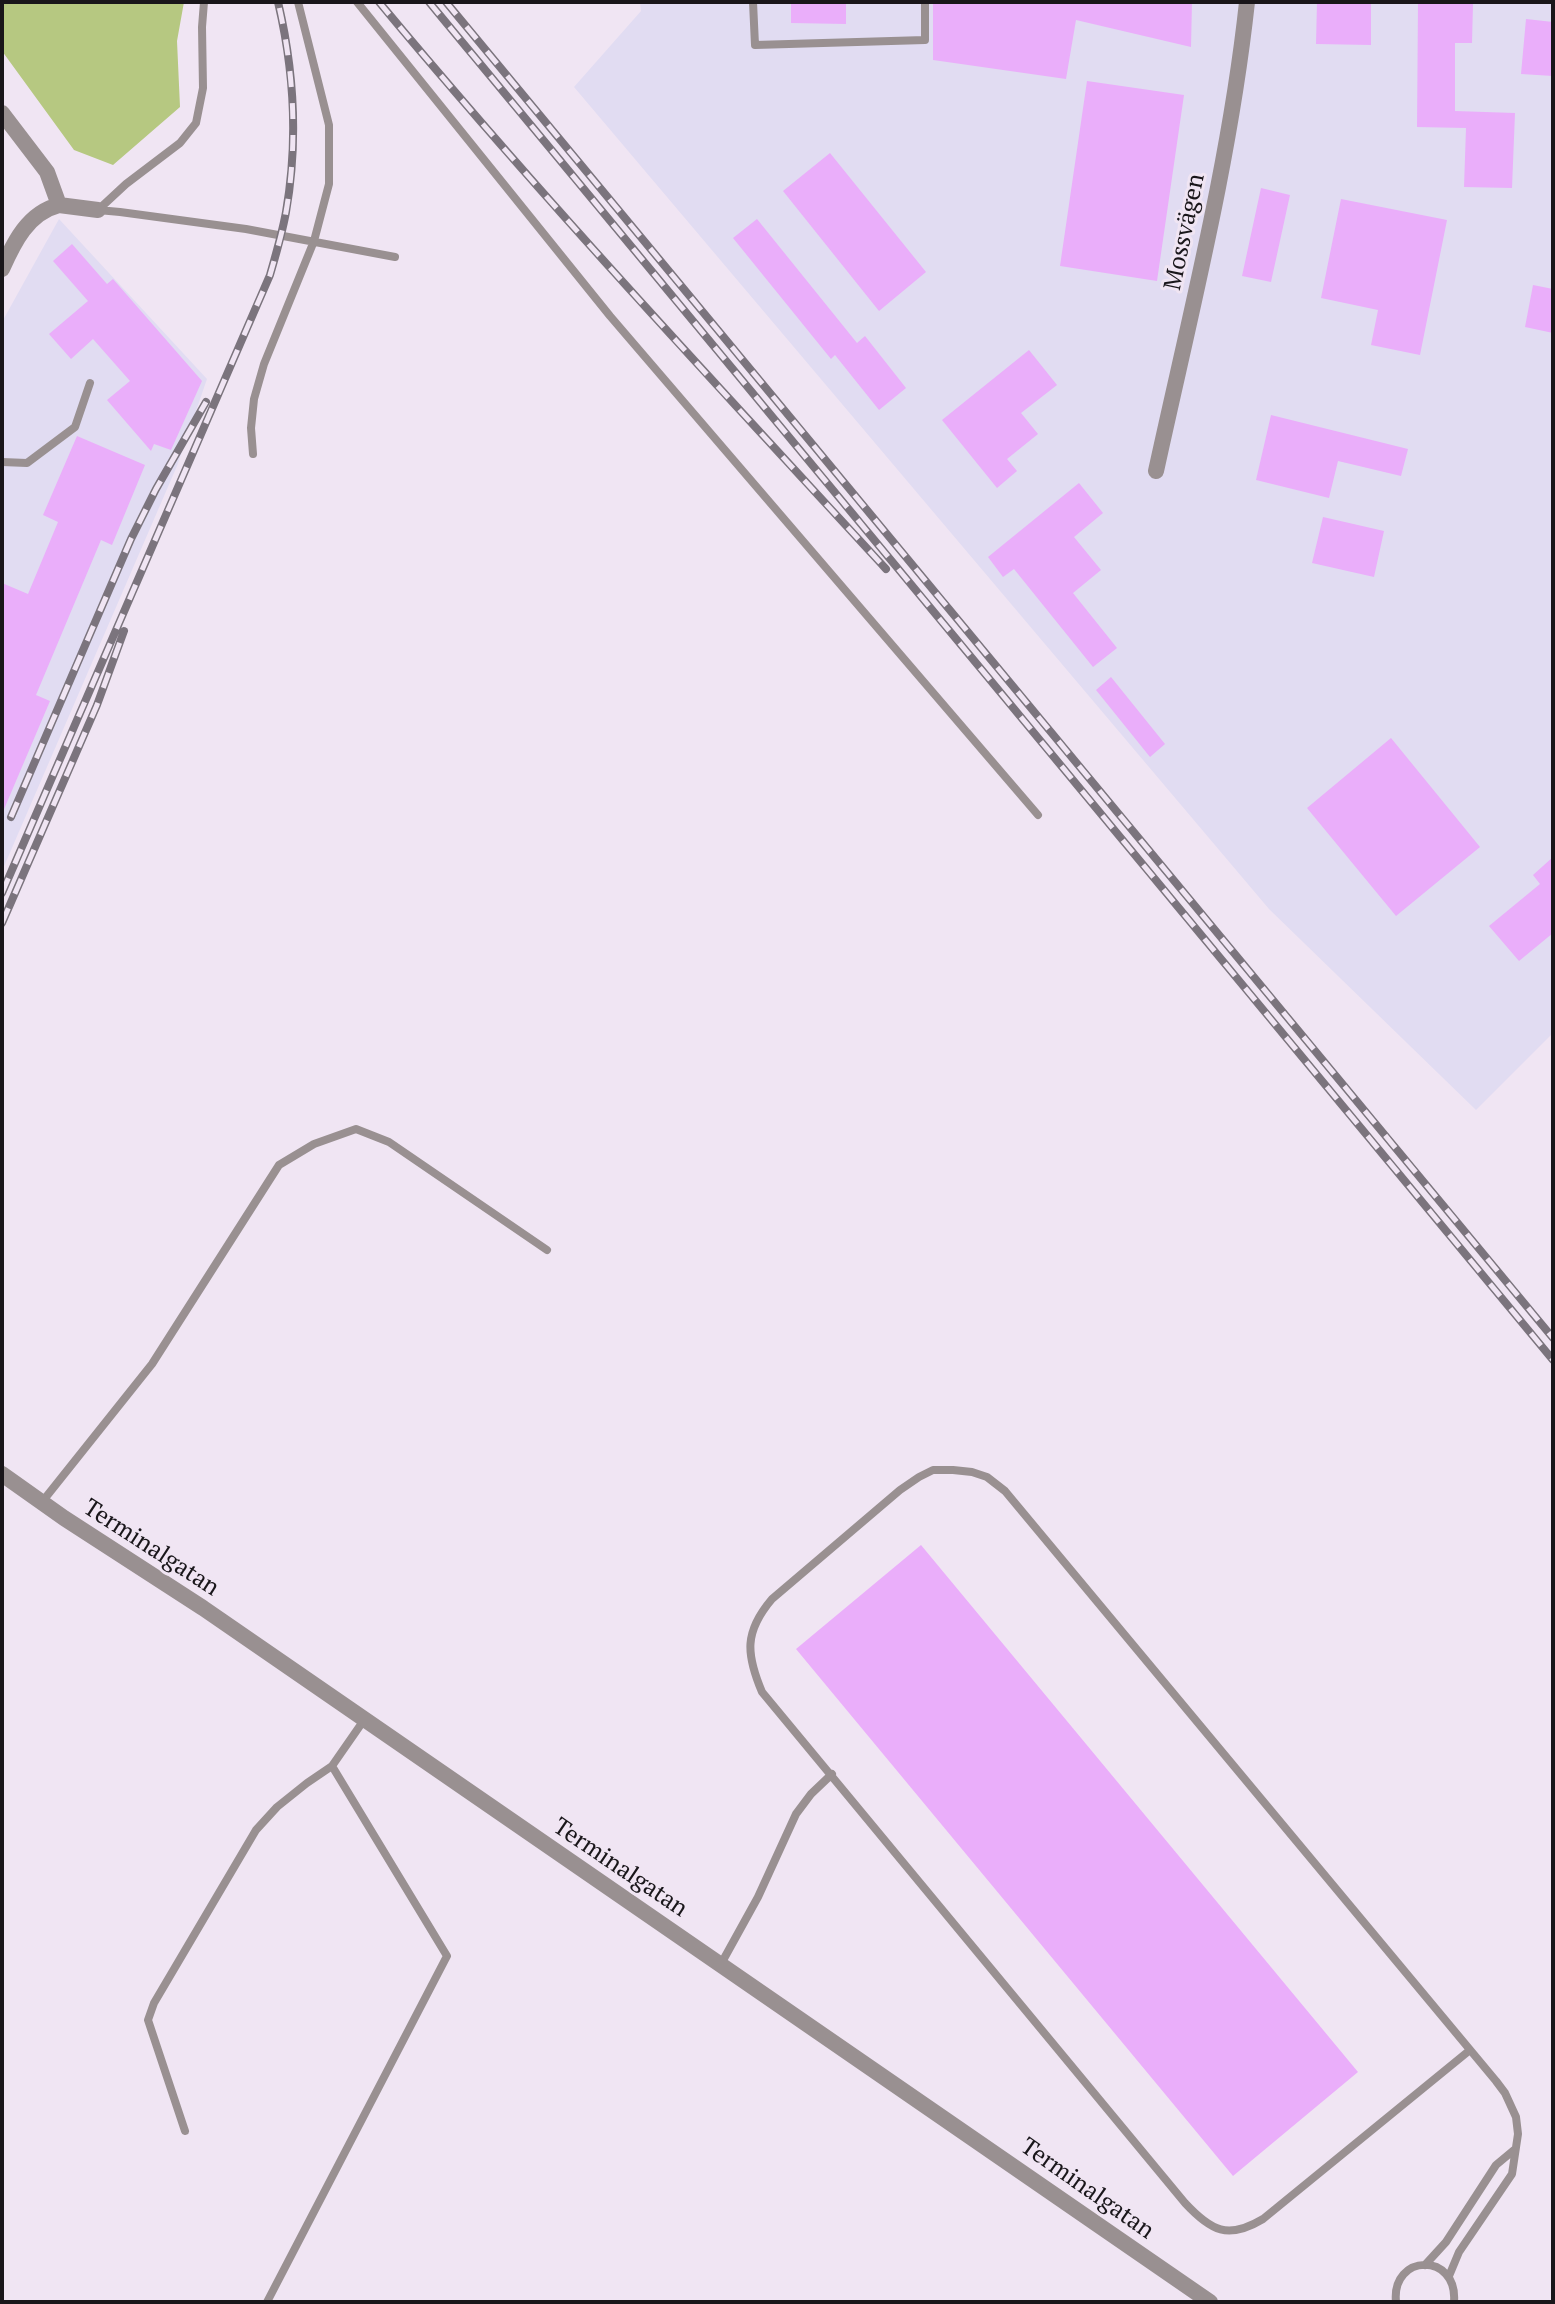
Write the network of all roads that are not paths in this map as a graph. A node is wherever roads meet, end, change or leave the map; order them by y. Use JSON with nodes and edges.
{"nodes":[{"id":1,"x":204,"y":2,"type":"edge"},
{"id":2,"x":298,"y":2,"type":"edge"},
{"id":3,"x":356,"y":2,"type":"edge"},
{"id":4,"x":753,"y":2,"type":"edge"},
{"id":5,"x":925,"y":2,"type":"edge"},
{"id":6,"x":1247,"y":2,"type":"edge"},
{"id":7,"x":2,"y":113,"type":"edge"},
{"id":8,"x":59,"y":205,"type":"junction"},
{"id":9,"x":98,"y":211,"type":"junction"},
{"id":10,"x":314,"y":241,"type":"junction"},
{"id":11,"x":395,"y":257,"type":"dead end"},
{"id":12,"x":2,"y":269,"type":"edge"},
{"id":13,"x":90,"y":383,"type":"dead end"},
{"id":14,"x":253,"y":454,"type":"dead end"},
{"id":15,"x":2,"y":463,"type":"edge"},
{"id":16,"x":1156,"y":471,"type":"dead end"},
{"id":17,"x":1038,"y":815,"type":"dead end"},
{"id":18,"x":547,"y":1250,"type":"dead end"},
{"id":19,"x":2,"y":1474,"type":"edge"},
{"id":20,"x":41,"y":1502,"type":"junction"},
{"id":21,"x":364,"y":1720,"type":"junction"},
{"id":22,"x":332,"y":1766,"type":"junction"},
{"id":23,"x":832,"y":1774,"type":"junction"},
{"id":24,"x":721,"y":1965,"type":"junction"},
{"id":25,"x":1470,"y":2050,"type":"junction"},
{"id":26,"x":185,"y":2131,"type":"dead end"},
{"id":27,"x":1514,"y":2150,"type":"junction"},
{"id":28,"x":1425,"y":2265,"type":"junction"},
{"id":29,"x":1448,"y":2276,"type":"junction"},
{"id":30,"x":267,"y":2302,"type":"edge"},
{"id":31,"x":1210,"y":2302,"type":"edge"},
{"id":32,"x":1396,"y":2302,"type":"edge"},
{"id":33,"x":1454,"y":2302,"type":"edge"}],
"edges":[{"from":1,"to":9,"type":"lane"},
{"from":2,"to":10,"type":"lane"},
{"from":3,"to":17,"type":"lane"},
{"from":4,"to":5,"type":"lane"},
{"from":6,"to":16,"type":"street","name":"Mossvägen"},
{"from":7,"to":8,"type":"street"},
{"from":8,"to":9,"type":"street"},
{"from":8,"to":12,"type":"street"},
{"from":9,"to":10,"type":"lane"},
{"from":10,"to":11,"type":"lane"},
{"from":10,"to":14,"type":"lane"},
{"from":13,"to":15,"type":"lane"},
{"from":18,"to":20,"type":"lane"},
{"from":19,"to":20,"type":"street","name":"Terminalgatan"},
{"from":20,"to":21,"type":"street","name":"Terminalgatan"},
{"from":21,"to":22,"type":"lane"},
{"from":21,"to":24,"type":"street","name":"Terminalgatan"},
{"from":22,"to":26,"type":"lane"},
{"from":22,"to":30,"type":"lane"},
{"from":23,"to":24,"type":"lane"},
{"from":23,"to":25,"type":"lane"},
{"from":23,"to":25,"type":"lane"},
{"from":24,"to":31,"type":"street","name":"Terminalgatan"},
{"from":25,"to":27,"type":"lane"},
{"from":27,"to":28,"type":"lane"},
{"from":27,"to":29,"type":"lane"},
{"from":28,"to":29,"type":"lane"},
{"from":28,"to":32,"type":"lane"},
{"from":29,"to":33,"type":"lane"}]}
